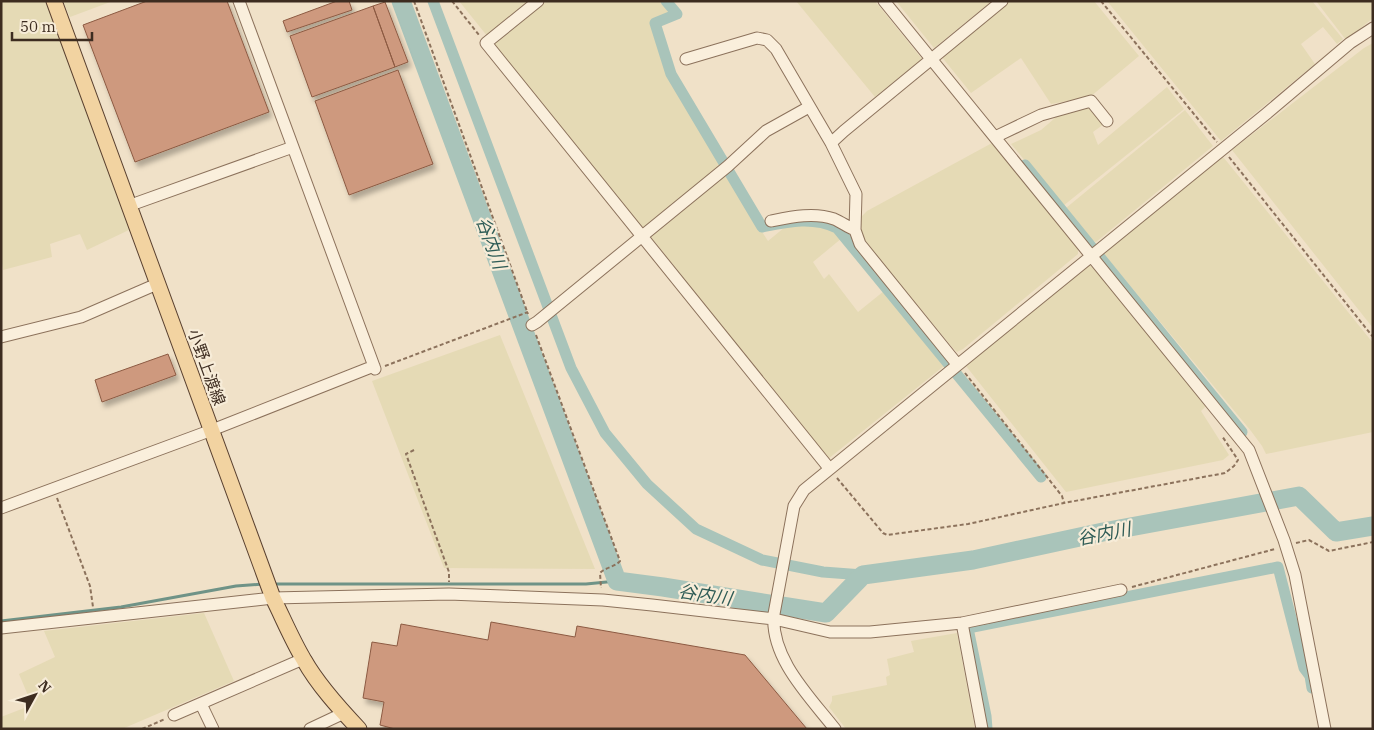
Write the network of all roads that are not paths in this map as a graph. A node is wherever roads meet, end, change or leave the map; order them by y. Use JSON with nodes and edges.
{"nodes":[{"id":1,"x":54,"y":1,"type":"edge"},
{"id":2,"x":239,"y":1,"type":"edge"},
{"id":3,"x":538,"y":1,"type":"edge"},
{"id":4,"x":884,"y":1,"type":"edge"},
{"id":5,"x":1002,"y":1,"type":"edge"},
{"id":6,"x":1373,"y":28,"type":"edge"},
{"id":7,"x":931,"y":58,"type":"junction"},
{"id":8,"x":686,"y":59,"type":"dead end"},
{"id":9,"x":809,"y":107,"type":"junction"},
{"id":10,"x":1107,"y":121,"type":"dead end"},
{"id":11,"x":995,"y":137,"type":"junction"},
{"id":12,"x":830,"y":143,"type":"junction"},
{"id":13,"x":293,"y":147,"type":"junction"},
{"id":14,"x":128,"y":206,"type":"junction"},
{"id":15,"x":771,"y":221,"type":"dead end"},
{"id":16,"x":855,"y":230,"type":"junction"},
{"id":17,"x":642,"y":237,"type":"junction"},
{"id":18,"x":1091,"y":256,"type":"junction"},
{"id":19,"x":158,"y":284,"type":"junction"},
{"id":20,"x":532,"y":325,"type":"road end"},
{"id":21,"x":1,"y":337,"type":"edge"},
{"id":22,"x":957,"y":364,"type":"junction"},
{"id":23,"x":212,"y":430,"type":"junction"},
{"id":24,"x":829,"y":468,"type":"junction"},
{"id":25,"x":1,"y":508,"type":"edge"},
{"id":26,"x":1121,"y":590,"type":"road end"},
{"id":27,"x":273,"y":598,"type":"junction"},
{"id":28,"x":774,"y":617,"type":"junction"},
{"id":29,"x":962,"y":623,"type":"junction"},
{"id":30,"x":1,"y":628,"type":"edge"},
{"id":31,"x":303,"y":659,"type":"junction"},
{"id":32,"x":201,"y":704,"type":"junction"},
{"id":33,"x":344,"y":713,"type":"junction"},
{"id":34,"x":174,"y":715,"type":"road end"},
{"id":35,"x":212,"y":729,"type":"edge"},
{"id":36,"x":310,"y":729,"type":"edge"},
{"id":37,"x":359,"y":729,"type":"edge"},
{"id":38,"x":835,"y":729,"type":"edge"},
{"id":39,"x":982,"y":729,"type":"edge"},
{"id":40,"x":1325,"y":729,"type":"edge"}],
"edges":[{"from":1,"to":14,"type":"main road","name":"小野上渡線"},
{"from":2,"to":13,"type":"street"},
{"from":3,"to":17,"type":"street"},
{"from":4,"to":7,"type":"street"},
{"from":5,"to":7,"type":"street"},
{"from":6,"to":18,"type":"street"},
{"from":7,"to":11,"type":"street"},
{"from":7,"to":12,"type":"street"},
{"from":8,"to":9,"type":"street"},
{"from":9,"to":12,"type":"street"},
{"from":9,"to":17,"type":"street"},
{"from":10,"to":11,"type":"street"},
{"from":11,"to":18,"type":"street"},
{"from":12,"to":16,"type":"street"},
{"from":13,"to":14,"type":"street"},
{"from":13,"to":23,"type":"street"},
{"from":14,"to":19,"type":"main road","name":"小野上渡線"},
{"from":15,"to":16,"type":"street"},
{"from":16,"to":22,"type":"street"},
{"from":17,"to":20,"type":"street"},
{"from":17,"to":24,"type":"street"},
{"from":18,"to":22,"type":"street"},
{"from":18,"to":40,"type":"street"},
{"from":19,"to":21,"type":"street"},
{"from":19,"to":23,"type":"main road","name":"小野上渡線"},
{"from":22,"to":24,"type":"street"},
{"from":23,"to":25,"type":"street"},
{"from":23,"to":27,"type":"main road","name":"小野上渡線"},
{"from":24,"to":28,"type":"street"},
{"from":26,"to":29,"type":"street"},
{"from":27,"to":28,"type":"street"},
{"from":27,"to":30,"type":"street"},
{"from":27,"to":31,"type":"main road","name":"小野上渡線"},
{"from":28,"to":29,"type":"street"},
{"from":28,"to":38,"type":"street"},
{"from":29,"to":39,"type":"street"},
{"from":31,"to":32,"type":"street"},
{"from":31,"to":33,"type":"main road","name":"小野上渡線"},
{"from":32,"to":34,"type":"street"},
{"from":32,"to":35,"type":"street"},
{"from":33,"to":36,"type":"street"},
{"from":33,"to":37,"type":"main road","name":"小野上渡線"}]}
